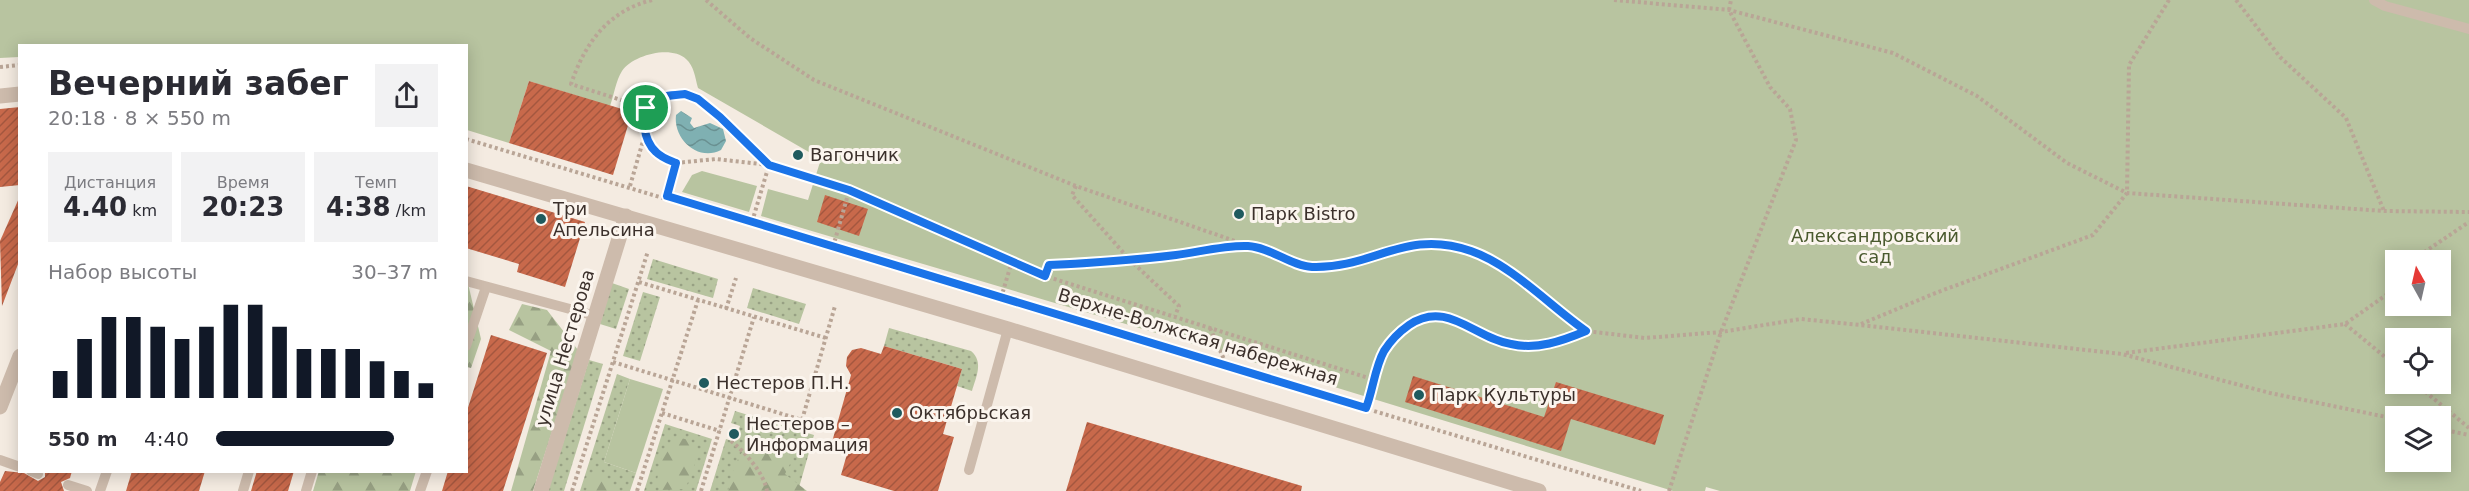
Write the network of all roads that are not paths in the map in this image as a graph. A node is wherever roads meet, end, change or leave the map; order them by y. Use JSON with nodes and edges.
{"nodes":[{"id":1,"x":2374,"y":0,"type":"edge"},
{"id":2,"x":2469,"y":29,"type":"edge"},
{"id":3,"x":18,"y":94,"type":"edge"},
{"id":4,"x":0,"y":96,"type":"edge"},
{"id":5,"x":468,"y":171,"type":"edge"},
{"id":6,"x":626,"y":216,"type":"junction"},
{"id":7,"x":468,"y":282,"type":"edge"},
{"id":8,"x":486,"y":287,"type":"junction"},
{"id":9,"x":596,"y":316,"type":"junction"},
{"id":10,"x":1008,"y":329,"type":"junction"},
{"id":11,"x":468,"y":340,"type":"edge"},
{"id":12,"x":18,"y":361,"type":"edge"},
{"id":13,"x":0,"y":407,"type":"edge"},
{"id":14,"x":0,"y":460,"type":"edge"},
{"id":15,"x":18,"y":466,"type":"edge"},
{"id":16,"x":969,"y":470,"type":"dead end"},
{"id":17,"x":105,"y":473,"type":"edge"},
{"id":18,"x":248,"y":473,"type":"edge"},
{"id":19,"x":311,"y":473,"type":"edge"},
{"id":20,"x":426,"y":473,"type":"edge"},
{"id":21,"x":68,"y":485,"type":"dead end"},
{"id":22,"x":87,"y":491,"type":"edge"},
{"id":23,"x":100,"y":491,"type":"edge"},
{"id":24,"x":243,"y":491,"type":"edge"},
{"id":25,"x":306,"y":491,"type":"edge"},
{"id":26,"x":420,"y":491,"type":"edge"},
{"id":27,"x":541,"y":491,"type":"edge"},
{"id":28,"x":1539,"y":491,"type":"edge"}],
"edges":[{"from":1,"to":2,"type":"lane"},
{"from":3,"to":4,"type":"street"},
{"from":5,"to":6,"type":"street"},
{"from":6,"to":9,"type":"street","name":"улица Нестерова"},
{"from":6,"to":10,"type":"street"},
{"from":7,"to":8,"type":"lane"},
{"from":8,"to":9,"type":"lane"},
{"from":8,"to":11,"type":"lane"},
{"from":9,"to":27,"type":"street","name":"улица Нестерова"},
{"from":10,"to":16,"type":"lane"},
{"from":10,"to":28,"type":"street"},
{"from":12,"to":13,"type":"street"},
{"from":14,"to":15,"type":"lane"},
{"from":17,"to":23,"type":"lane"},
{"from":18,"to":24,"type":"lane"},
{"from":19,"to":25,"type":"lane"},
{"from":20,"to":26,"type":"lane"},
{"from":21,"to":22,"type":"lane"}]}
